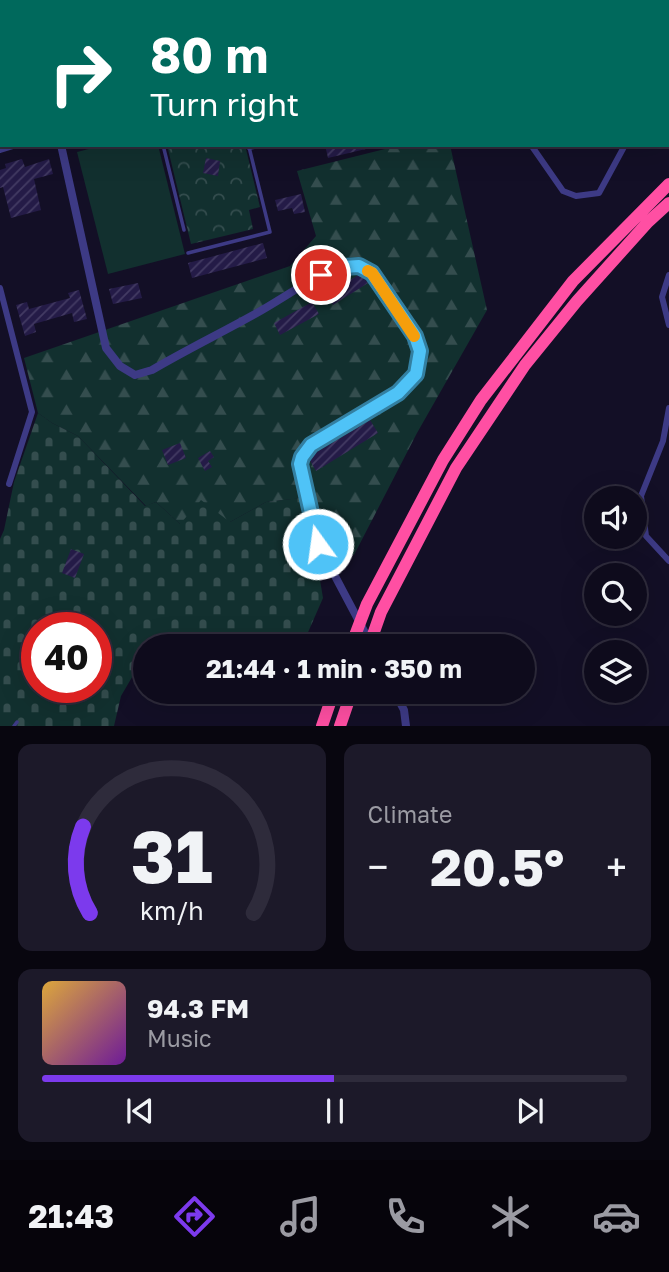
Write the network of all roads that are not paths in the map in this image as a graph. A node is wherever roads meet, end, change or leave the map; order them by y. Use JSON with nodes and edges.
{"nodes":[{"id":1,"x":61,"y":147,"type":"edge"},
{"id":2,"x":163,"y":147,"type":"edge"},
{"id":3,"x":249,"y":147,"type":"edge"},
{"id":4,"x":532,"y":147,"type":"edge"},
{"id":5,"x":624,"y":147,"type":"edge"},
{"id":6,"x":669,"y":184,"type":"edge"},
{"id":7,"x":669,"y":203,"type":"edge"},
{"id":8,"x":184,"y":230,"type":"dead end"},
{"id":9,"x":188,"y":253,"type":"dead end"},
{"id":10,"x":669,"y":275,"type":"edge"},
{"id":11,"x":0,"y":288,"type":"edge"},
{"id":12,"x":669,"y":325,"type":"edge"},
{"id":13,"x":669,"y":408,"type":"edge"},
{"id":14,"x":666,"y":442,"type":"edge"},
{"id":15,"x":9,"y":484,"type":"dead end"},
{"id":16,"x":669,"y":561,"type":"edge"},
{"id":17,"x":356,"y":634,"type":"edge"},
{"id":18,"x":364,"y":634,"type":"edge"},
{"id":19,"x":374,"y":634,"type":"edge"},
{"id":20,"x":329,"y":704,"type":"edge"},
{"id":21,"x":348,"y":704,"type":"edge"},
{"id":22,"x":401,"y":704,"type":"edge"},
{"id":23,"x":321,"y":726,"type":"edge"},
{"id":24,"x":340,"y":726,"type":"edge"},
{"id":25,"x":407,"y":726,"type":"edge"}],
"edges":[{"from":1,"to":18,"type":"street"},
{"from":2,"to":8,"type":"lane"},
{"from":3,"to":9,"type":"lane"},
{"from":4,"to":5,"type":"street"},
{"from":6,"to":17,"type":"highway"},
{"from":7,"to":19,"type":"highway"},
{"from":10,"to":12,"type":"street"},
{"from":11,"to":15,"type":"street"},
{"from":13,"to":14,"type":"street"},
{"from":14,"to":16,"type":"street"},
{"from":20,"to":23,"type":"highway"},
{"from":21,"to":24,"type":"highway"},
{"from":22,"to":25,"type":"street"}]}
